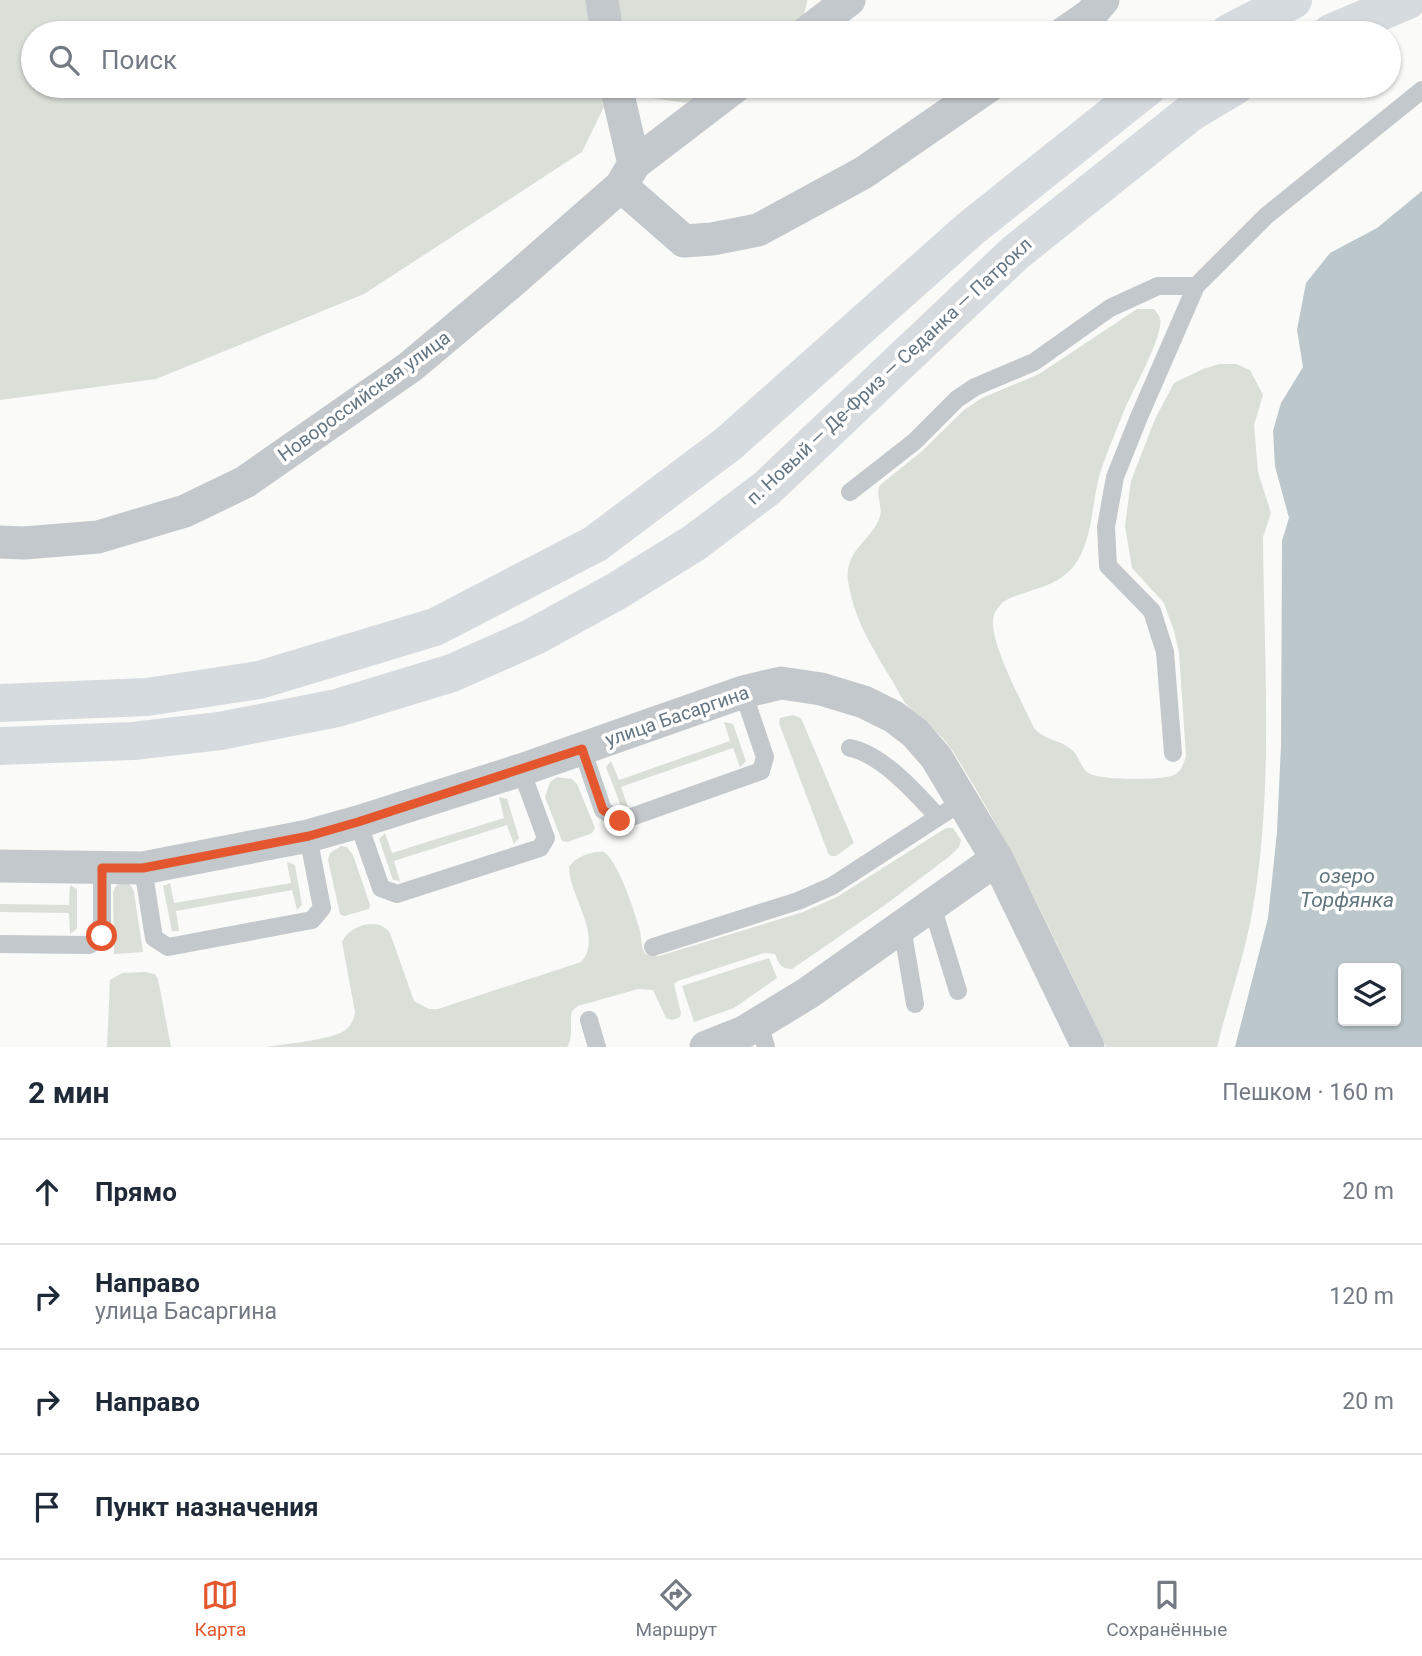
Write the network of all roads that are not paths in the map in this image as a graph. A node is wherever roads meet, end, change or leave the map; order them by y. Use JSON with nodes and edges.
{"nodes":[{"id":1,"x":602,"y":0,"type":"edge"},
{"id":2,"x":1103,"y":0,"type":"edge"},
{"id":3,"x":1293,"y":0,"type":"edge"},
{"id":4,"x":1408,"y":0,"type":"edge"},
{"id":5,"x":843,"y":2,"type":"edge"},
{"id":6,"x":605,"y":21,"type":"edge"},
{"id":7,"x":820,"y":21,"type":"edge"},
{"id":8,"x":1081,"y":21,"type":"edge"},
{"id":9,"x":1252,"y":21,"type":"edge"},
{"id":10,"x":1359,"y":21,"type":"edge"},
{"id":11,"x":1422,"y":90,"type":"edge"},
{"id":12,"x":618,"y":98,"type":"edge"},
{"id":13,"x":721,"y":98,"type":"edge"},
{"id":14,"x":972,"y":98,"type":"edge"},
{"id":15,"x":1134,"y":98,"type":"edge"},
{"id":16,"x":1216,"y":98,"type":"edge"},
{"id":17,"x":627,"y":175,"type":"junction"},
{"id":18,"x":1196,"y":286,"type":"junction"},
{"id":19,"x":850,"y":492,"type":"dead end"},
{"id":20,"x":0,"y":541,"type":"edge"},
{"id":21,"x":743,"y":692,"type":"junction"},
{"id":22,"x":0,"y":703,"type":"edge"},
{"id":23,"x":0,"y":746,"type":"edge"},
{"id":24,"x":850,"y":748,"type":"dead end"},
{"id":25,"x":582,"y":749,"type":"junction"},
{"id":26,"x":1173,"y":753,"type":"dead end"},
{"id":27,"x":521,"y":770,"type":"junction"},
{"id":28,"x":951,"y":809,"type":"junction"},
{"id":29,"x":358,"y":822,"type":"junction"},
{"id":30,"x":309,"y":836,"type":"junction"},
{"id":31,"x":997,"y":859,"type":"junction"},
{"id":32,"x":0,"y":866,"type":"edge"},
{"id":33,"x":102,"y":868,"type":"junction"},
{"id":34,"x":143,"y":868,"type":"junction"},
{"id":35,"x":932,"y":906,"type":"junction"},
{"id":36,"x":902,"y":927,"type":"junction"},
{"id":37,"x":0,"y":944,"type":"edge"},
{"id":38,"x":653,"y":947,"type":"dead end"},
{"id":39,"x":958,"y":991,"type":"dead end"},
{"id":40,"x":915,"y":1004,"type":"dead end"},
{"id":41,"x":589,"y":1020,"type":"dead end"},
{"id":42,"x":763,"y":1035,"type":"edge"},
{"id":43,"x":597,"y":1047,"type":"edge"},
{"id":44,"x":706,"y":1047,"type":"edge"},
{"id":45,"x":1088,"y":1047,"type":"edge"}],
"edges":[{"from":1,"to":6,"type":"street"},
{"from":2,"to":8,"type":"street"},
{"from":3,"to":9,"type":"highway"},
{"from":4,"to":10,"type":"highway"},
{"from":5,"to":7,"type":"street"},
{"from":11,"to":18,"type":"lane"},
{"from":12,"to":17,"type":"street"},
{"from":13,"to":17,"type":"street","name":"Новороссийская улица"},
{"from":14,"to":17,"type":"street"},
{"from":15,"to":22,"type":"highway"},
{"from":16,"to":23,"type":"highway","name":"п. Новый — Де-Фриз — Седанка — Патрокл"},
{"from":17,"to":20,"type":"street","name":"Новороссийская улица"},
{"from":18,"to":19,"type":"lane"},
{"from":18,"to":26,"type":"lane"},
{"from":21,"to":25,"type":"street","name":"улица Басаргина"},
{"from":21,"to":25,"type":"lane"},
{"from":21,"to":28,"type":"street","name":"улица Басаргина"},
{"from":24,"to":28,"type":"lane"},
{"from":25,"to":27,"type":"street","name":"улица Басаргина"},
{"from":27,"to":29,"type":"street","name":"улица Басаргина"},
{"from":27,"to":29,"type":"lane"},
{"from":28,"to":31,"type":"street","name":"улица Басаргина"},
{"from":28,"to":38,"type":"lane"},
{"from":29,"to":30,"type":"street","name":"улица Басаргина"},
{"from":30,"to":34,"type":"street","name":"улица Басаргина"},
{"from":30,"to":34,"type":"lane"},
{"from":31,"to":35,"type":"street"},
{"from":31,"to":45,"type":"street","name":"улица Басаргина"},
{"from":32,"to":33,"type":"street","name":"улица Басаргина"},
{"from":33,"to":34,"type":"street","name":"улица Басаргина"},
{"from":33,"to":37,"type":"lane"},
{"from":35,"to":36,"type":"street"},
{"from":35,"to":39,"type":"lane"},
{"from":36,"to":40,"type":"lane"},
{"from":36,"to":42,"type":"street"},
{"from":41,"to":43,"type":"lane"},
{"from":42,"to":44,"type":"street"}]}
